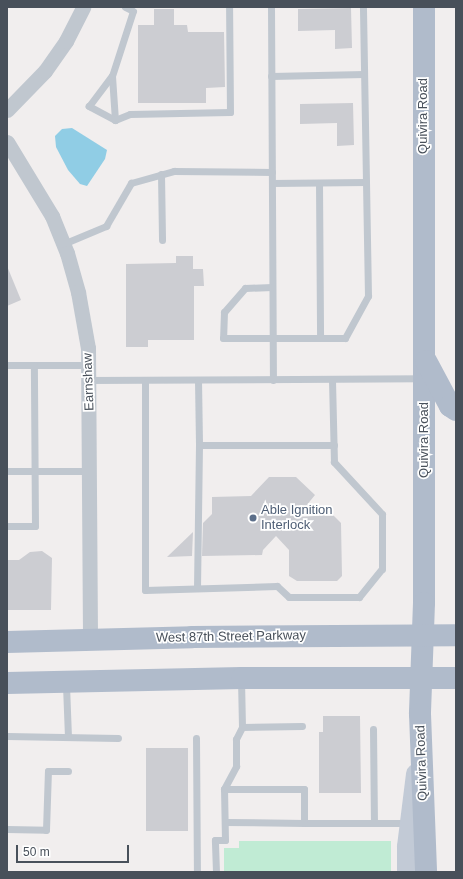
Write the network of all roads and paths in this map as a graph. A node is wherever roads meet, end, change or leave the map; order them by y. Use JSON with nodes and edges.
{"nodes":[{"id":1,"x":83,"y":7,"type":"edge"},
{"id":2,"x":125,"y":7,"type":"edge"},
{"id":3,"x":229,"y":7,"type":"edge"},
{"id":4,"x":271,"y":7,"type":"edge"},
{"id":5,"x":363,"y":7,"type":"edge"},
{"id":6,"x":424,"y":7,"type":"edge"},
{"id":7,"x":135,"y":9,"type":"edge"},
{"id":8,"x":364,"y":74,"type":"junction"},
{"id":9,"x":112,"y":76,"type":"junction"},
{"id":10,"x":271,"y":76,"type":"junction"},
{"id":11,"x":7,"y":110,"type":"edge"},
{"id":12,"x":115,"y":120,"type":"junction"},
{"id":13,"x":7,"y":142,"type":"edge"},
{"id":14,"x":272,"y":172,"type":"junction"},
{"id":15,"x":161,"y":174,"type":"junction"},
{"id":16,"x":319,"y":182,"type":"junction"},
{"id":17,"x":366,"y":182,"type":"junction"},
{"id":18,"x":272,"y":183,"type":"junction"},
{"id":19,"x":162,"y":240,"type":"dead end"},
{"id":20,"x":63,"y":244,"type":"junction"},
{"id":21,"x":272,"y":287,"type":"junction"},
{"id":22,"x":273,"y":338,"type":"junction"},
{"id":23,"x":320,"y":338,"type":"junction"},
{"id":24,"x":7,"y":365,"type":"edge"},
{"id":25,"x":34,"y":365,"type":"junction"},
{"id":26,"x":89,"y":365,"type":"junction"},
{"id":27,"x":424,"y":368,"type":"junction"},
{"id":28,"x":332,"y":379,"type":"junction"},
{"id":29,"x":89,"y":380,"type":"junction"},
{"id":30,"x":145,"y":380,"type":"junction"},
{"id":31,"x":198,"y":380,"type":"junction"},
{"id":32,"x":273,"y":380,"type":"junction"},
{"id":33,"x":456,"y":410,"type":"edge"},
{"id":34,"x":199,"y":445,"type":"junction"},
{"id":35,"x":334,"y":445,"type":"junction"},
{"id":36,"x":7,"y":471,"type":"edge"},
{"id":37,"x":35,"y":471,"type":"junction"},
{"id":38,"x":90,"y":471,"type":"junction"},
{"id":39,"x":7,"y":526,"type":"edge"},
{"id":40,"x":197,"y":588,"type":"junction"},
{"id":41,"x":423,"y":634,"type":"junction"},
{"id":42,"x":456,"y":635,"type":"edge"},
{"id":43,"x":90,"y":639,"type":"junction"},
{"id":44,"x":7,"y":642,"type":"edge"},
{"id":45,"x":242,"y":678,"type":"junction"},
{"id":46,"x":422,"y":678,"type":"junction"},
{"id":47,"x":456,"y":678,"type":"edge"},
{"id":48,"x":66,"y":682,"type":"junction"},
{"id":49,"x":7,"y":683,"type":"edge"},
{"id":50,"x":302,"y":726,"type":"dead end"},
{"id":51,"x":242,"y":727,"type":"junction"},
{"id":52,"x":373,"y":729,"type":"dead end"},
{"id":53,"x":7,"y":736,"type":"edge"},
{"id":54,"x":68,"y":736,"type":"junction"},
{"id":55,"x":421,"y":736,"type":"junction"},
{"id":56,"x":118,"y":738,"type":"dead end"},
{"id":57,"x":196,"y":738,"type":"dead end"},
{"id":58,"x":68,"y":771,"type":"dead end"},
{"id":59,"x":224,"y":789,"type":"junction"},
{"id":60,"x":225,"y":822,"type":"junction"},
{"id":61,"x":304,"y":823,"type":"junction"},
{"id":62,"x":374,"y":823,"type":"junction"},
{"id":63,"x":410,"y":823,"type":"junction"},
{"id":64,"x":7,"y":829,"type":"edge"},
{"id":65,"x":426,"y":864,"type":"edge"},
{"id":66,"x":197,"y":872,"type":"edge"},
{"id":67,"x":216,"y":872,"type":"edge"},
{"id":68,"x":407,"y":872,"type":"edge"}],
"edges":[{"from":1,"to":11,"type":"street"},
{"from":2,"to":7,"type":"lane"},
{"from":3,"to":12,"type":"lane"},
{"from":4,"to":10,"type":"lane"},
{"from":5,"to":8,"type":"lane"},
{"from":6,"to":27,"type":"main road","name":"Quivira Road"},
{"from":7,"to":9,"type":"lane"},
{"from":8,"to":10,"type":"lane"},
{"from":8,"to":17,"type":"lane"},
{"from":9,"to":12,"type":"lane"},
{"from":9,"to":12,"type":"lane"},
{"from":10,"to":14,"type":"lane"},
{"from":13,"to":20,"type":"street","name":"Earnshaw"},
{"from":14,"to":15,"type":"lane"},
{"from":14,"to":18,"type":"lane"},
{"from":15,"to":19,"type":"lane"},
{"from":15,"to":20,"type":"lane"},
{"from":16,"to":17,"type":"lane"},
{"from":16,"to":18,"type":"lane"},
{"from":16,"to":23,"type":"lane"},
{"from":17,"to":23,"type":"lane"},
{"from":18,"to":21,"type":"lane"},
{"from":20,"to":26,"type":"street","name":"Earnshaw"},
{"from":21,"to":22,"type":"lane"},
{"from":21,"to":22,"type":"lane"},
{"from":22,"to":23,"type":"lane"},
{"from":22,"to":32,"type":"lane"},
{"from":24,"to":25,"type":"lane"},
{"from":25,"to":26,"type":"lane"},
{"from":25,"to":37,"type":"lane"},
{"from":26,"to":29,"type":"street","name":"Earnshaw"},
{"from":27,"to":28,"type":"lane"},
{"from":27,"to":33,"type":"main road"},
{"from":27,"to":41,"type":"main road","name":"Quivira Road"},
{"from":28,"to":32,"type":"lane"},
{"from":28,"to":35,"type":"lane"},
{"from":29,"to":30,"type":"lane"},
{"from":29,"to":38,"type":"street","name":"Earnshaw"},
{"from":30,"to":31,"type":"lane"},
{"from":30,"to":40,"type":"lane"},
{"from":31,"to":32,"type":"lane"},
{"from":31,"to":34,"type":"lane"},
{"from":34,"to":35,"type":"lane"},
{"from":34,"to":40,"type":"lane"},
{"from":35,"to":40,"type":"lane"},
{"from":36,"to":37,"type":"lane"},
{"from":37,"to":38,"type":"lane"},
{"from":37,"to":39,"type":"lane"},
{"from":38,"to":43,"type":"street","name":"Earnshaw"},
{"from":41,"to":42,"type":"main road","name":"West 87th Street Parkway"},
{"from":41,"to":43,"type":"main road","name":"West 87th Street Parkway"},
{"from":41,"to":46,"type":"main road","name":"Quivira Road"},
{"from":43,"to":44,"type":"main road","name":"West 87th Street Parkway"},
{"from":45,"to":46,"type":"main road"},
{"from":45,"to":48,"type":"main road"},
{"from":45,"to":51,"type":"lane"},
{"from":46,"to":47,"type":"main road"},
{"from":46,"to":55,"type":"main road","name":"Quivira Road"},
{"from":48,"to":49,"type":"main road"},
{"from":48,"to":54,"type":"lane"},
{"from":50,"to":51,"type":"lane"},
{"from":51,"to":59,"type":"lane"},
{"from":52,"to":62,"type":"lane"},
{"from":53,"to":54,"type":"lane"},
{"from":54,"to":56,"type":"lane"},
{"from":55,"to":63,"type":"main road"},
{"from":55,"to":65,"type":"main road","name":"Quivira Road"},
{"from":57,"to":66,"type":"lane"},
{"from":58,"to":64,"type":"lane"},
{"from":59,"to":60,"type":"lane"},
{"from":59,"to":61,"type":"lane"},
{"from":60,"to":61,"type":"lane"},
{"from":60,"to":67,"type":"lane"},
{"from":61,"to":62,"type":"lane"},
{"from":62,"to":63,"type":"lane"},
{"from":63,"to":68,"type":"main road"}]}
